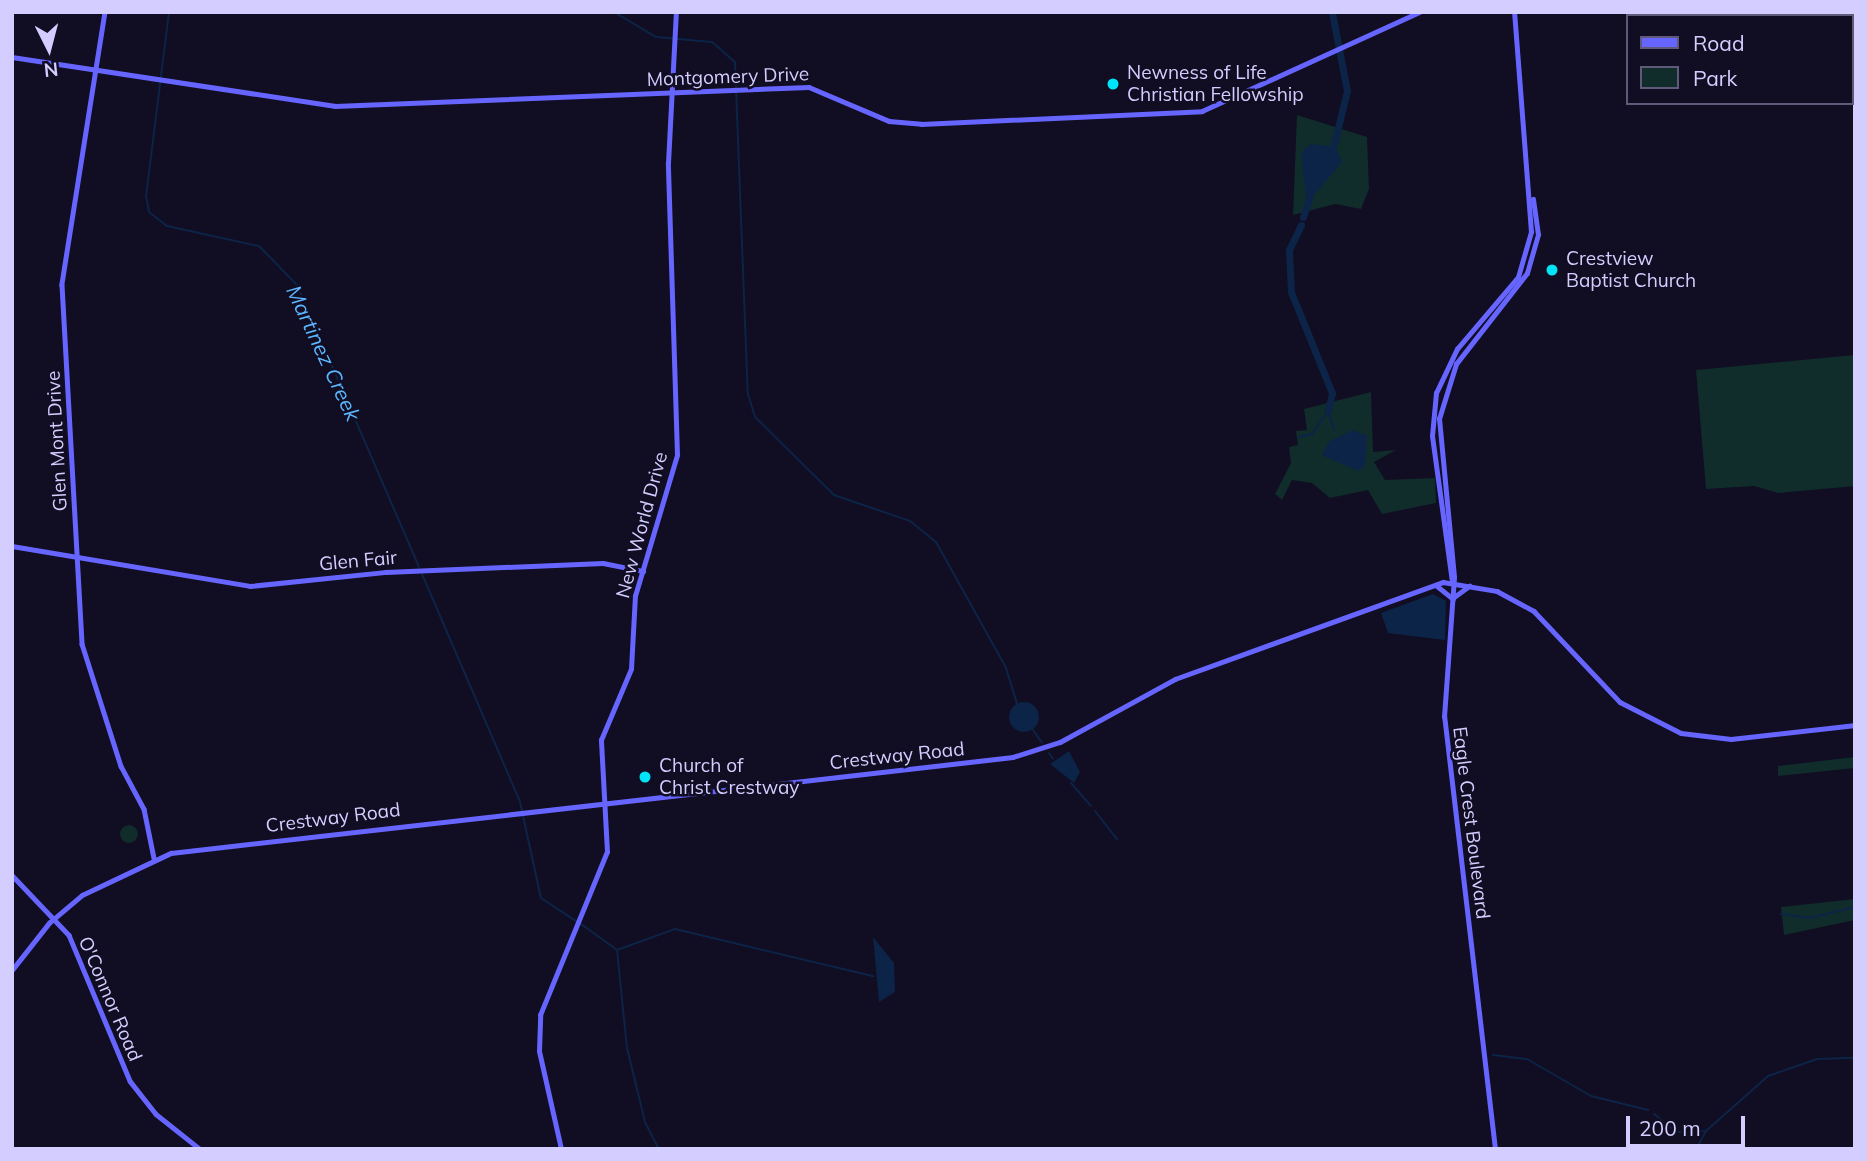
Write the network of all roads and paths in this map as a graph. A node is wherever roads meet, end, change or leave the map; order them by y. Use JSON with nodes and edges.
{"nodes":[{"id":1,"x":104,"y":12,"type":"edge"},
{"id":2,"x":676,"y":12,"type":"edge"},
{"id":3,"x":1419,"y":12,"type":"edge"},
{"id":4,"x":1514,"y":12,"type":"edge"},
{"id":5,"x":12,"y":58,"type":"edge"},
{"id":6,"x":95,"y":71,"type":"junction"},
{"id":7,"x":672,"y":92,"type":"junction"},
{"id":8,"x":1533,"y":199,"type":"junction"},
{"id":9,"x":12,"y":546,"type":"edge"},
{"id":10,"x":78,"y":557,"type":"junction"},
{"id":11,"x":1447,"y":562,"type":"junction"},
{"id":12,"x":1453,"y":569,"type":"junction"},
{"id":13,"x":643,"y":571,"type":"junction"},
{"id":14,"x":1452,"y":582,"type":"junction"},
{"id":15,"x":1431,"y":585,"type":"junction"},
{"id":16,"x":1473,"y":585,"type":"junction"},
{"id":17,"x":1454,"y":599,"type":"junction"},
{"id":18,"x":1855,"y":725,"type":"edge"},
{"id":19,"x":606,"y":802,"type":"junction"},
{"id":20,"x":153,"y":858,"type":"junction"},
{"id":21,"x":12,"y":875,"type":"edge"},
{"id":22,"x":55,"y":918,"type":"junction"},
{"id":23,"x":12,"y":970,"type":"edge"},
{"id":24,"x":200,"y":1149,"type":"edge"},
{"id":25,"x":561,"y":1149,"type":"edge"},
{"id":26,"x":1495,"y":1149,"type":"edge"}],
"edges":[{"from":1,"to":6,"type":"main road","name":"Glen Mont Drive"},
{"from":2,"to":7,"type":"main road","name":"New World Drive"},
{"from":3,"to":7,"type":"main road","name":"Montgomery Drive"},
{"from":4,"to":8,"type":"main road","name":"Eagle Crest Boulevard"},
{"from":5,"to":6,"type":"main road","name":"Montgomery Drive"},
{"from":6,"to":7,"type":"main road","name":"Montgomery Drive"},
{"from":6,"to":10,"type":"main road","name":"Glen Mont Drive"},
{"from":7,"to":13,"type":"main road","name":"New World Drive"},
{"from":8,"to":11,"type":"main road","name":"Eagle Crest Boulevard"},
{"from":8,"to":12,"type":"main road","name":"Eagle Crest Boulevard"},
{"from":9,"to":10,"type":"main road","name":"Glen Fair"},
{"from":10,"to":13,"type":"main road","name":"Glen Fair"},
{"from":10,"to":20,"type":"main road","name":"Glen Mont Drive"},
{"from":11,"to":14,"type":"main road","name":"Eagle Crest Boulevard"},
{"from":11,"to":15,"type":"main road"},
{"from":12,"to":14,"type":"main road","name":"Eagle Crest Boulevard"},
{"from":12,"to":16,"type":"main road"},
{"from":13,"to":19,"type":"main road","name":"New World Drive"},
{"from":14,"to":15,"type":"main road","name":"Crestway Road"},
{"from":14,"to":16,"type":"main road","name":"Crestway Road"},
{"from":14,"to":17,"type":"main road","name":"Eagle Crest Boulevard"},
{"from":15,"to":17,"type":"main road"},
{"from":15,"to":19,"type":"main road","name":"Crestway Road"},
{"from":16,"to":17,"type":"main road"},
{"from":16,"to":18,"type":"main road"},
{"from":17,"to":26,"type":"main road","name":"Eagle Crest Boulevard"},
{"from":19,"to":20,"type":"main road","name":"Crestway Road"},
{"from":19,"to":25,"type":"main road","name":"New World Drive"},
{"from":20,"to":22,"type":"main road","name":"Crestway Road"},
{"from":21,"to":22,"type":"main road"},
{"from":22,"to":23,"type":"main road","name":"Crestway Road"},
{"from":22,"to":24,"type":"main road","name":"O'Connor Road"}]}
